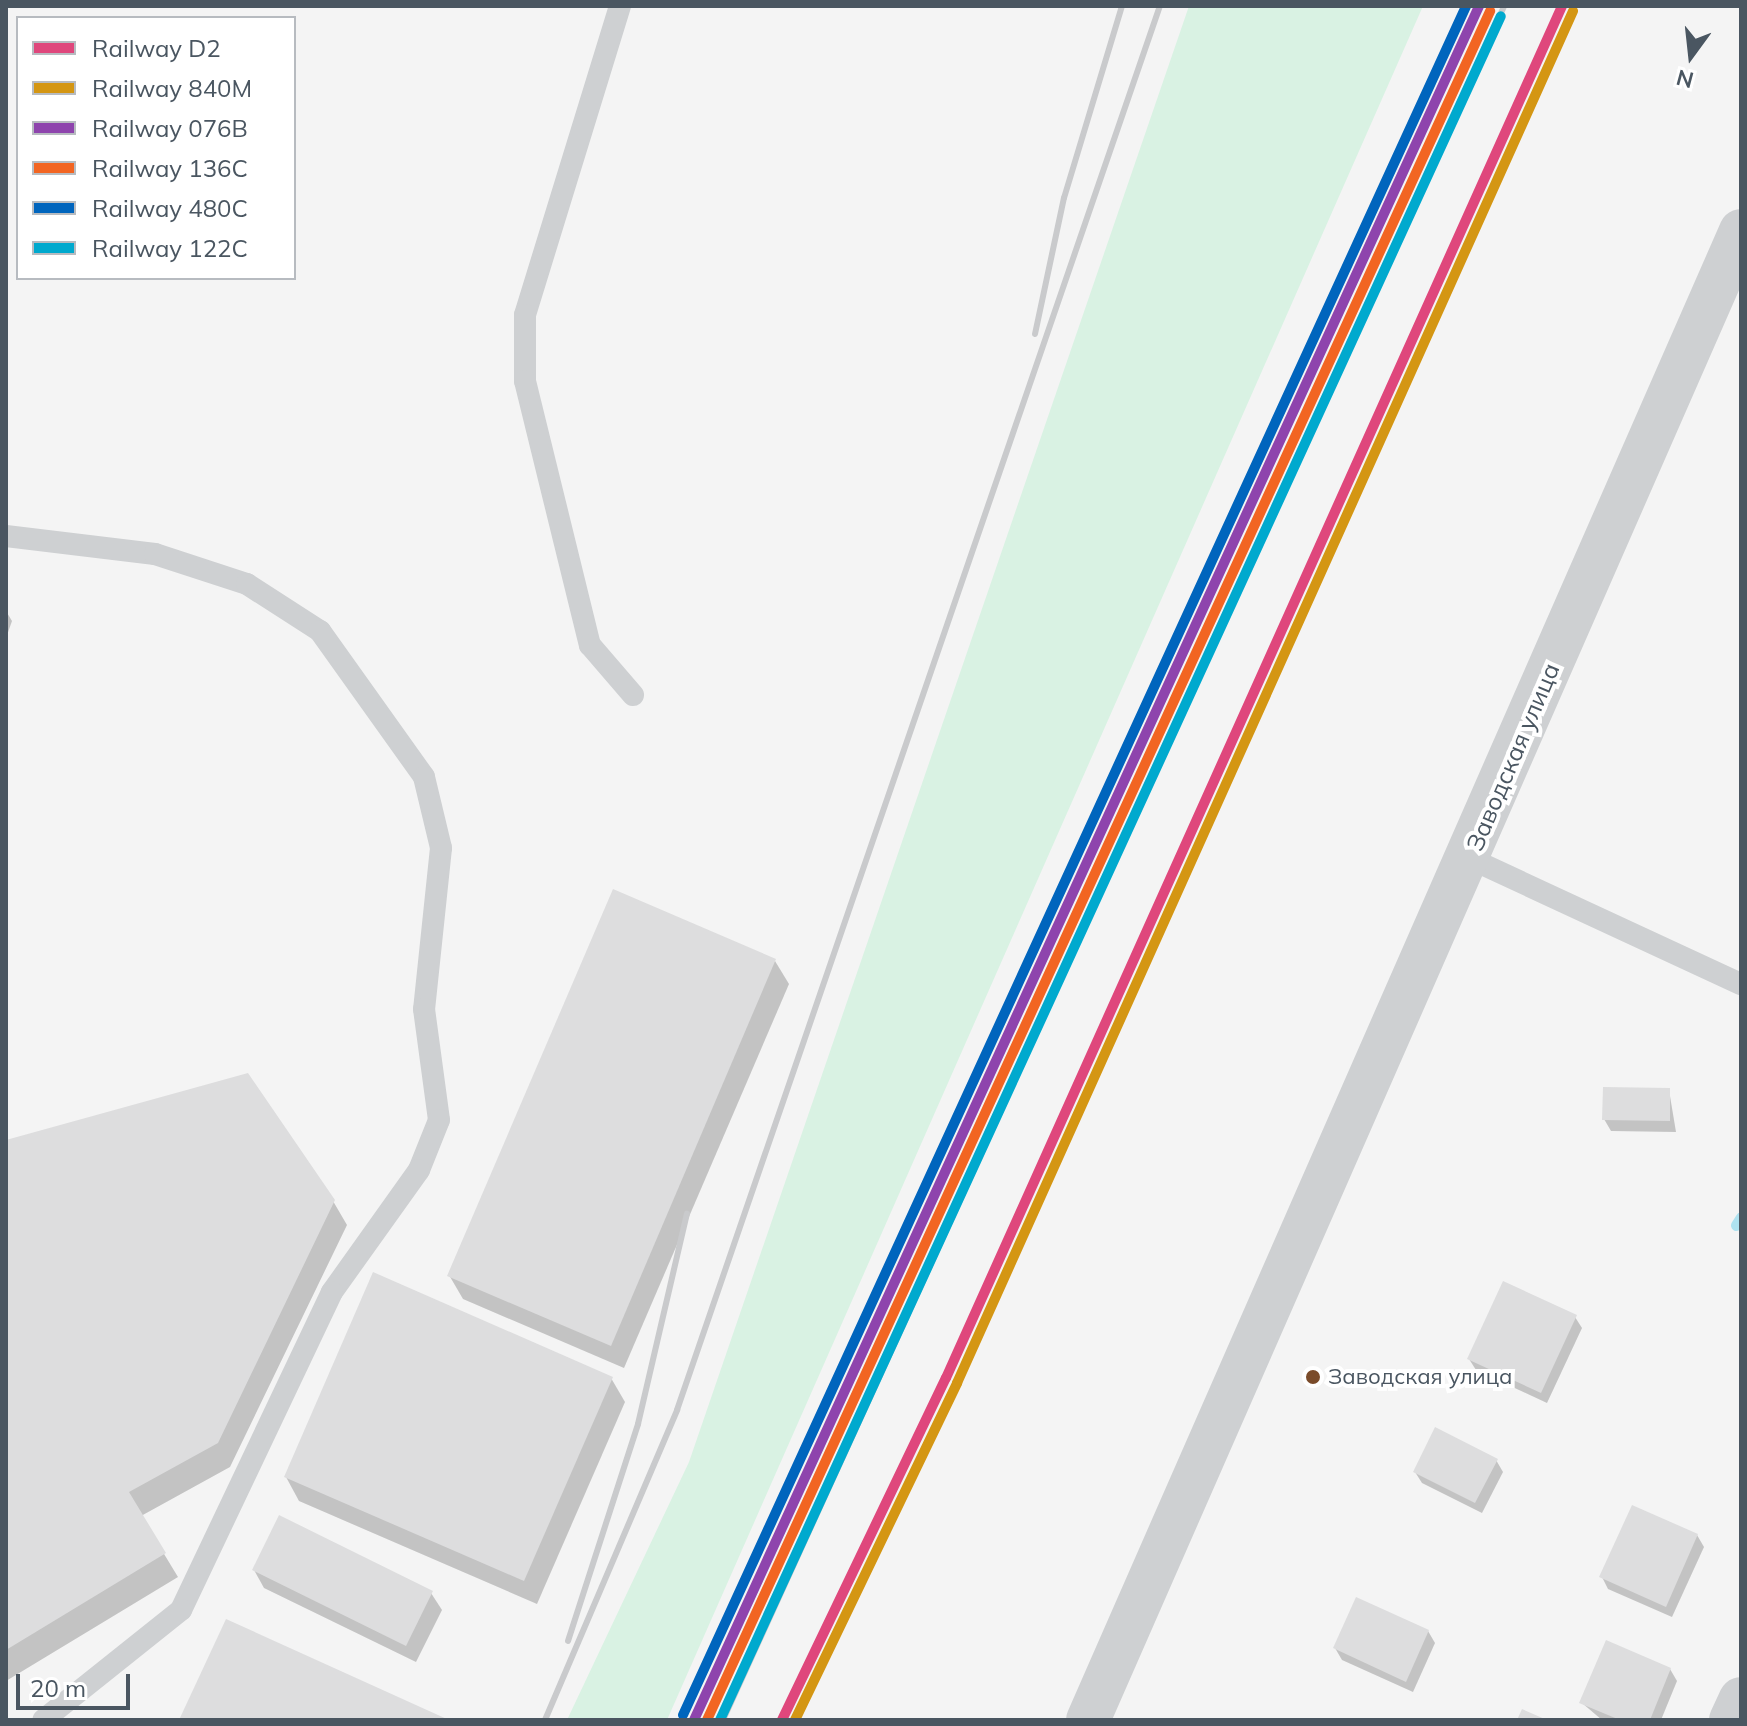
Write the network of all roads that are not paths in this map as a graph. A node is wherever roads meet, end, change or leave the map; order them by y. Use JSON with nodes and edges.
{"nodes":[{"id":1,"x":620,"y":6,"type":"edge"},
{"id":2,"x":1741,"y":231,"type":"edge"},
{"id":3,"x":6,"y":536,"type":"edge"},
{"id":4,"x":633,"y":695,"type":"dead end"},
{"id":5,"x":1469,"y":858,"type":"junction"},
{"id":6,"x":1741,"y":984,"type":"edge"},
{"id":7,"x":1741,"y":1699,"type":"edge"},
{"id":8,"x":43,"y":1720,"type":"edge"},
{"id":9,"x":1088,"y":1720,"type":"edge"},
{"id":10,"x":1731,"y":1720,"type":"edge"}],
"edges":[{"from":1,"to":4,"type":"lane"},
{"from":2,"to":5,"type":"street","name":"Заводская улица"},
{"from":3,"to":8,"type":"lane"},
{"from":5,"to":6,"type":"lane"},
{"from":5,"to":9,"type":"street","name":"Заводская улица"},
{"from":7,"to":10,"type":"street"}]}
